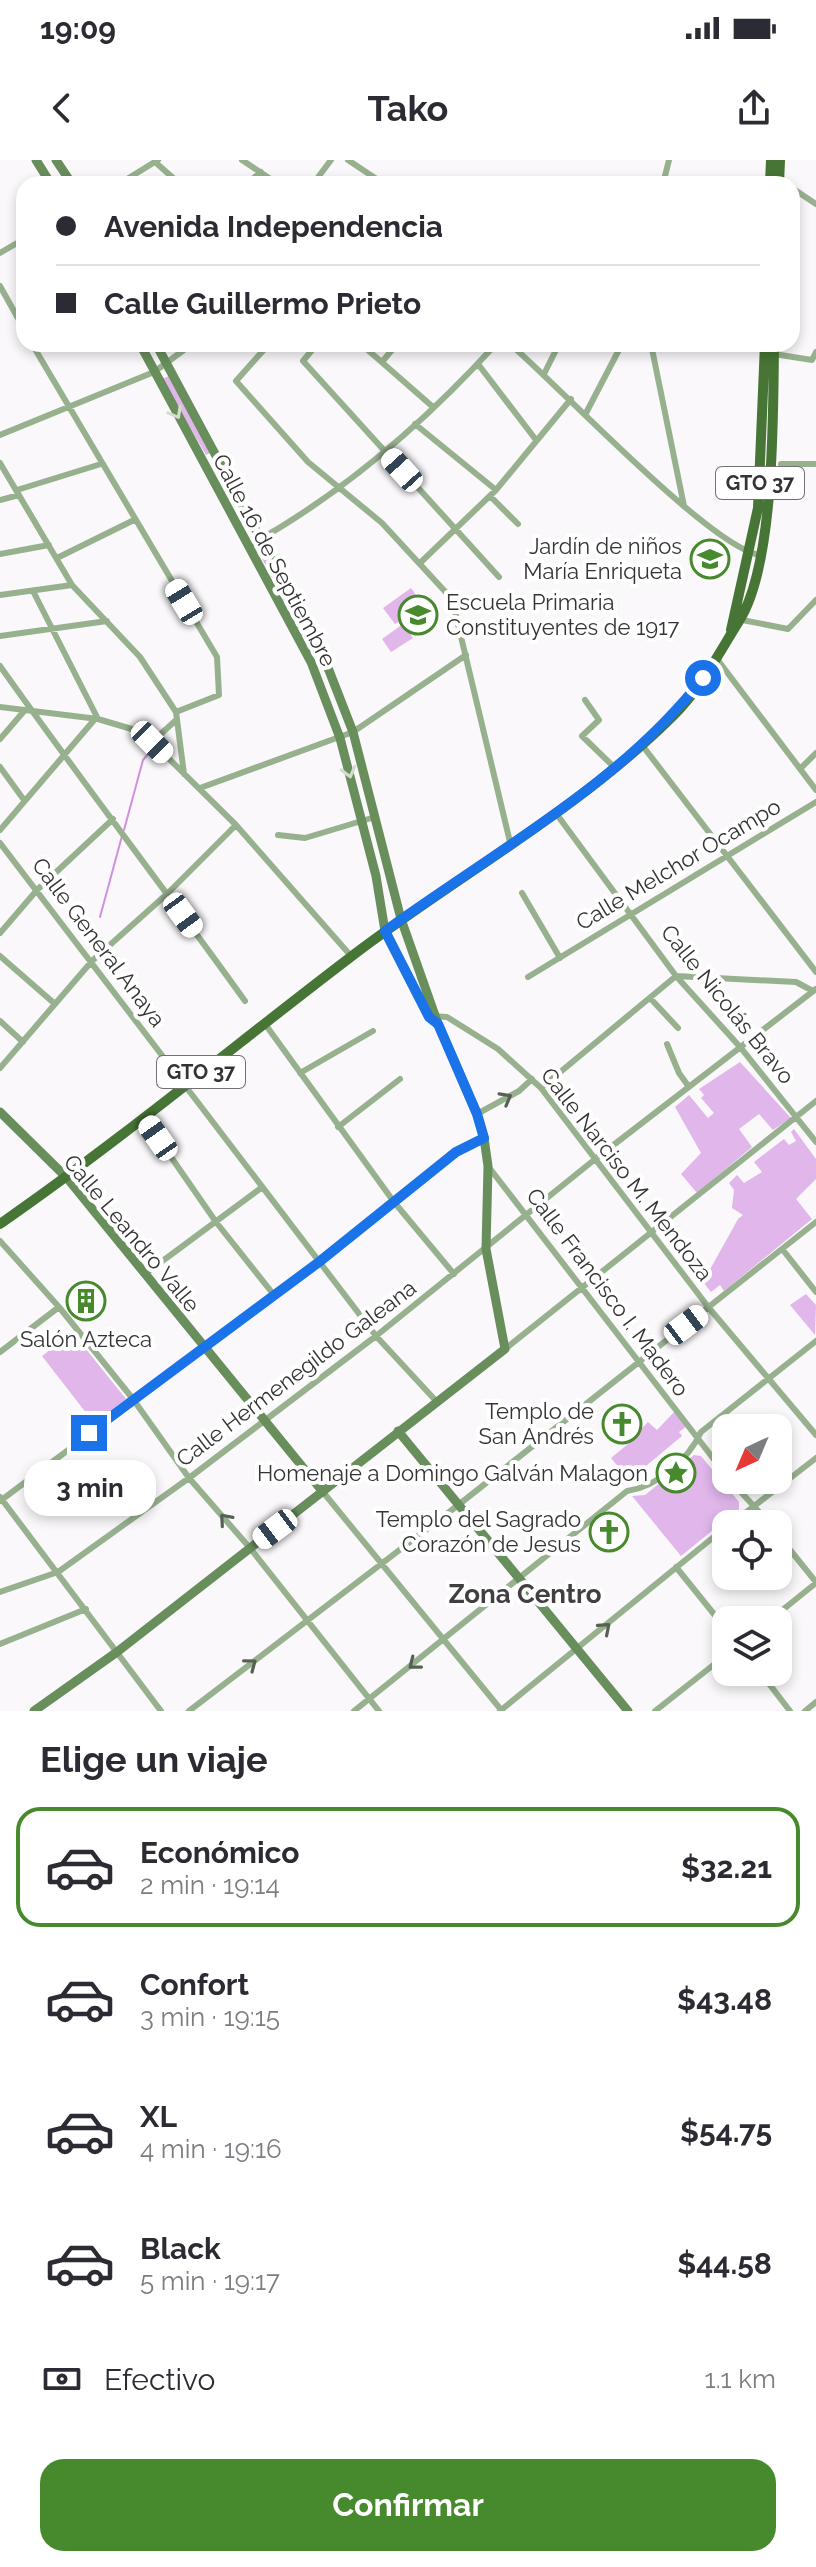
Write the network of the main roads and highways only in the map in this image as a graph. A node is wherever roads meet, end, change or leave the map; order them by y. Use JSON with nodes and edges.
{"nodes":[{"id":1,"x":765,"y":352,"type":"edge"},
{"id":2,"x":774,"y":352,"type":"edge"},
{"id":3,"x":754,"y":554,"type":"junction"},
{"id":4,"x":0,"y":1224,"type":"edge"}],
"edges":[{"from":1,"to":3,"type":"main road","number":"GTO 37"},
{"from":2,"to":3,"type":"main road","number":"GTO 37"},
{"from":3,"to":4,"type":"main road","number":"GTO 37"}]}
